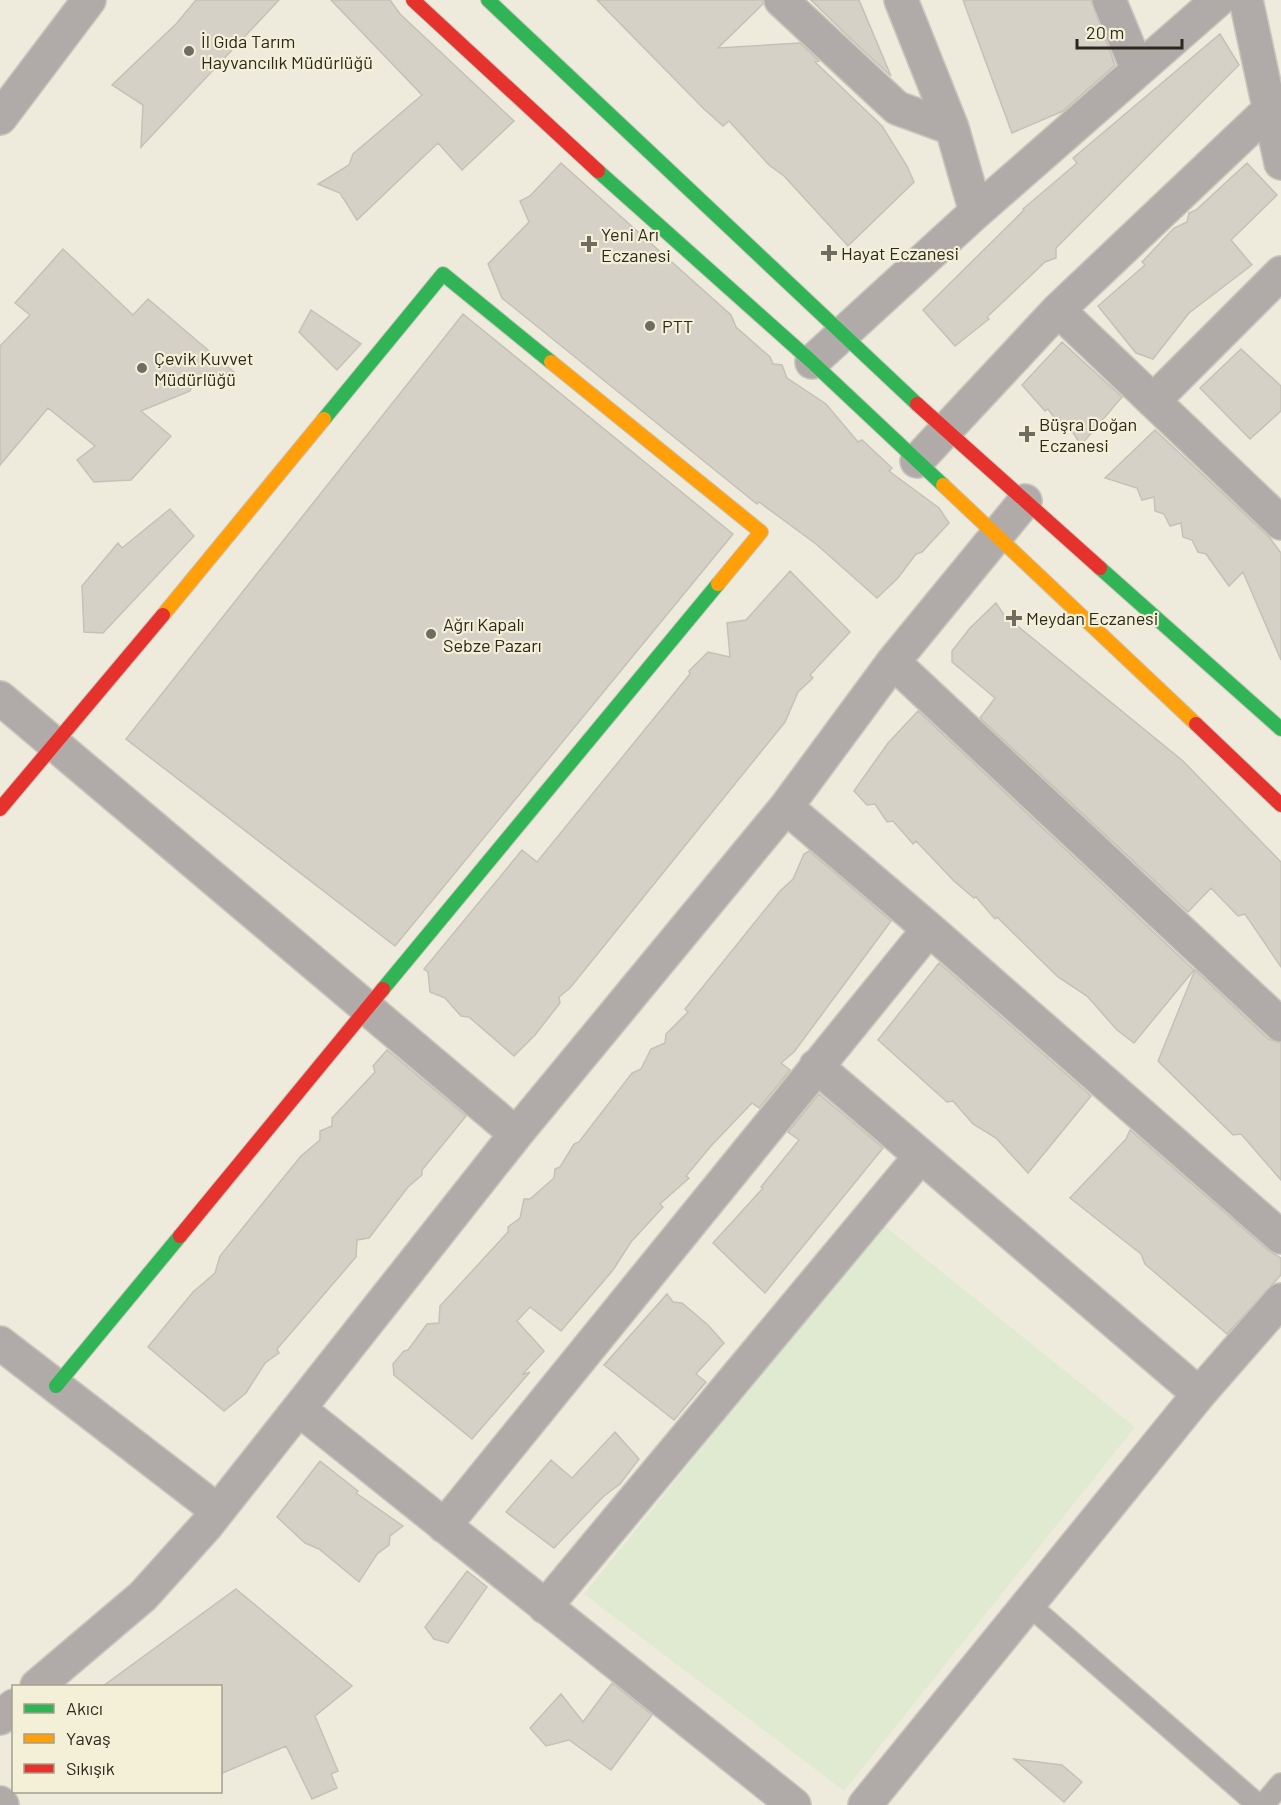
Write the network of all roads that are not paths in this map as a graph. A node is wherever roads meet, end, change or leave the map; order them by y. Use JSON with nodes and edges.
{"nodes":[{"id":1,"x":89,"y":0,"type":"edge"},
{"id":2,"x":413,"y":0,"type":"edge"},
{"id":3,"x":488,"y":0,"type":"edge"},
{"id":4,"x":781,"y":0,"type":"edge"},
{"id":5,"x":901,"y":0,"type":"edge"},
{"id":6,"x":1109,"y":0,"type":"edge"},
{"id":7,"x":1218,"y":0,"type":"edge"},
{"id":8,"x":1246,"y":0,"type":"edge"},
{"id":9,"x":1138,"y":70,"type":"junction"},
{"id":10,"x":1269,"y":110,"type":"junction"},
{"id":11,"x":0,"y":118,"type":"edge"},
{"id":12,"x":952,"y":128,"type":"junction"},
{"id":13,"x":1281,"y":163,"type":"edge"},
{"id":14,"x":976,"y":212,"type":"junction"},
{"id":15,"x":1281,"y":273,"type":"edge"},
{"id":16,"x":1058,"y":310,"type":"junction"},
{"id":17,"x":843,"y":334,"type":"junction"},
{"id":18,"x":812,"y":362,"type":"junction"},
{"id":19,"x":1153,"y":400,"type":"junction"},
{"id":20,"x":945,"y":431,"type":"junction"},
{"id":21,"x":917,"y":461,"type":"junction"},
{"id":22,"x":1025,"y":501,"type":"junction"},
{"id":23,"x":1281,"y":523,"type":"edge"},
{"id":24,"x":997,"y":535,"type":"junction"},
{"id":25,"x":893,"y":663,"type":"junction"},
{"id":26,"x":0,"y":698,"type":"edge"},
{"id":27,"x":1281,"y":729,"type":"edge"},
{"id":28,"x":56,"y":745,"type":"junction"},
{"id":29,"x":1281,"y":805,"type":"edge"},
{"id":30,"x":786,"y":807,"type":"junction"},
{"id":31,"x":0,"y":808,"type":"edge"},
{"id":32,"x":929,"y":929,"type":"junction"},
{"id":33,"x":368,"y":1009,"type":"junction"},
{"id":34,"x":1281,"y":1025,"type":"edge"},
{"id":35,"x":816,"y":1066,"type":"junction"},
{"id":36,"x":516,"y":1134,"type":"junction"},
{"id":37,"x":920,"y":1157,"type":"junction"},
{"id":38,"x":1281,"y":1238,"type":"edge"},
{"id":39,"x":1281,"y":1300,"type":"edge"},
{"id":40,"x":0,"y":1343,"type":"edge"},
{"id":41,"x":56,"y":1386,"type":"junction"},
{"id":42,"x":1199,"y":1394,"type":"junction"},
{"id":43,"x":300,"y":1410,"type":"junction"},
{"id":44,"x":218,"y":1511,"type":"junction"},
{"id":45,"x":444,"y":1526,"type":"junction"},
{"id":46,"x":1028,"y":1604,"type":"junction"},
{"id":47,"x":545,"y":1606,"type":"junction"},
{"id":48,"x":38,"y":1685,"type":"edge"},
{"id":49,"x":12,"y":1709,"type":"edge"},
{"id":50,"x":0,"y":1718,"type":"edge"},
{"id":51,"x":1281,"y":1784,"type":"edge"},
{"id":52,"x":794,"y":1805,"type":"edge"},
{"id":53,"x":866,"y":1805,"type":"edge"},
{"id":54,"x":1261,"y":1805,"type":"edge"}],
"edges":[{"from":1,"to":11,"type":"street"},
{"from":2,"to":18,"type":"street"},
{"from":3,"to":17,"type":"street"},
{"from":4,"to":12,"type":"street"},
{"from":5,"to":12,"type":"street"},
{"from":6,"to":9,"type":"street"},
{"from":7,"to":9,"type":"street"},
{"from":8,"to":10,"type":"street"},
{"from":9,"to":14,"type":"street"},
{"from":10,"to":13,"type":"street"},
{"from":10,"to":16,"type":"street"},
{"from":12,"to":14,"type":"street"},
{"from":14,"to":17,"type":"street"},
{"from":15,"to":19,"type":"street"},
{"from":16,"to":19,"type":"street"},
{"from":16,"to":20,"type":"street"},
{"from":17,"to":18,"type":"street"},
{"from":17,"to":20,"type":"street"},
{"from":18,"to":21,"type":"street"},
{"from":19,"to":23,"type":"street"},
{"from":20,"to":21,"type":"street"},
{"from":20,"to":22,"type":"street"},
{"from":21,"to":24,"type":"street"},
{"from":22,"to":24,"type":"street"},
{"from":22,"to":27,"type":"street"},
{"from":24,"to":25,"type":"street"},
{"from":24,"to":29,"type":"street"},
{"from":25,"to":30,"type":"street"},
{"from":25,"to":34,"type":"street"},
{"from":26,"to":28,"type":"street"},
{"from":28,"to":31,"type":"street"},
{"from":28,"to":33,"type":"street"},
{"from":28,"to":33,"type":"street"},
{"from":30,"to":32,"type":"street"},
{"from":30,"to":36,"type":"street"},
{"from":32,"to":35,"type":"street"},
{"from":32,"to":38,"type":"street"},
{"from":33,"to":36,"type":"street"},
{"from":33,"to":41,"type":"street"},
{"from":35,"to":37,"type":"street"},
{"from":35,"to":45,"type":"street"},
{"from":36,"to":43,"type":"street"},
{"from":37,"to":42,"type":"street"},
{"from":37,"to":47,"type":"street"},
{"from":39,"to":42,"type":"street"},
{"from":40,"to":41,"type":"street"},
{"from":41,"to":44,"type":"street"},
{"from":42,"to":46,"type":"street"},
{"from":43,"to":44,"type":"street"},
{"from":43,"to":45,"type":"street"},
{"from":44,"to":48,"type":"street"},
{"from":45,"to":47,"type":"street"},
{"from":46,"to":53,"type":"street"},
{"from":46,"to":54,"type":"lane"},
{"from":47,"to":52,"type":"street"},
{"from":49,"to":50,"type":"street"},
{"from":51,"to":54,"type":"lane"}]}
